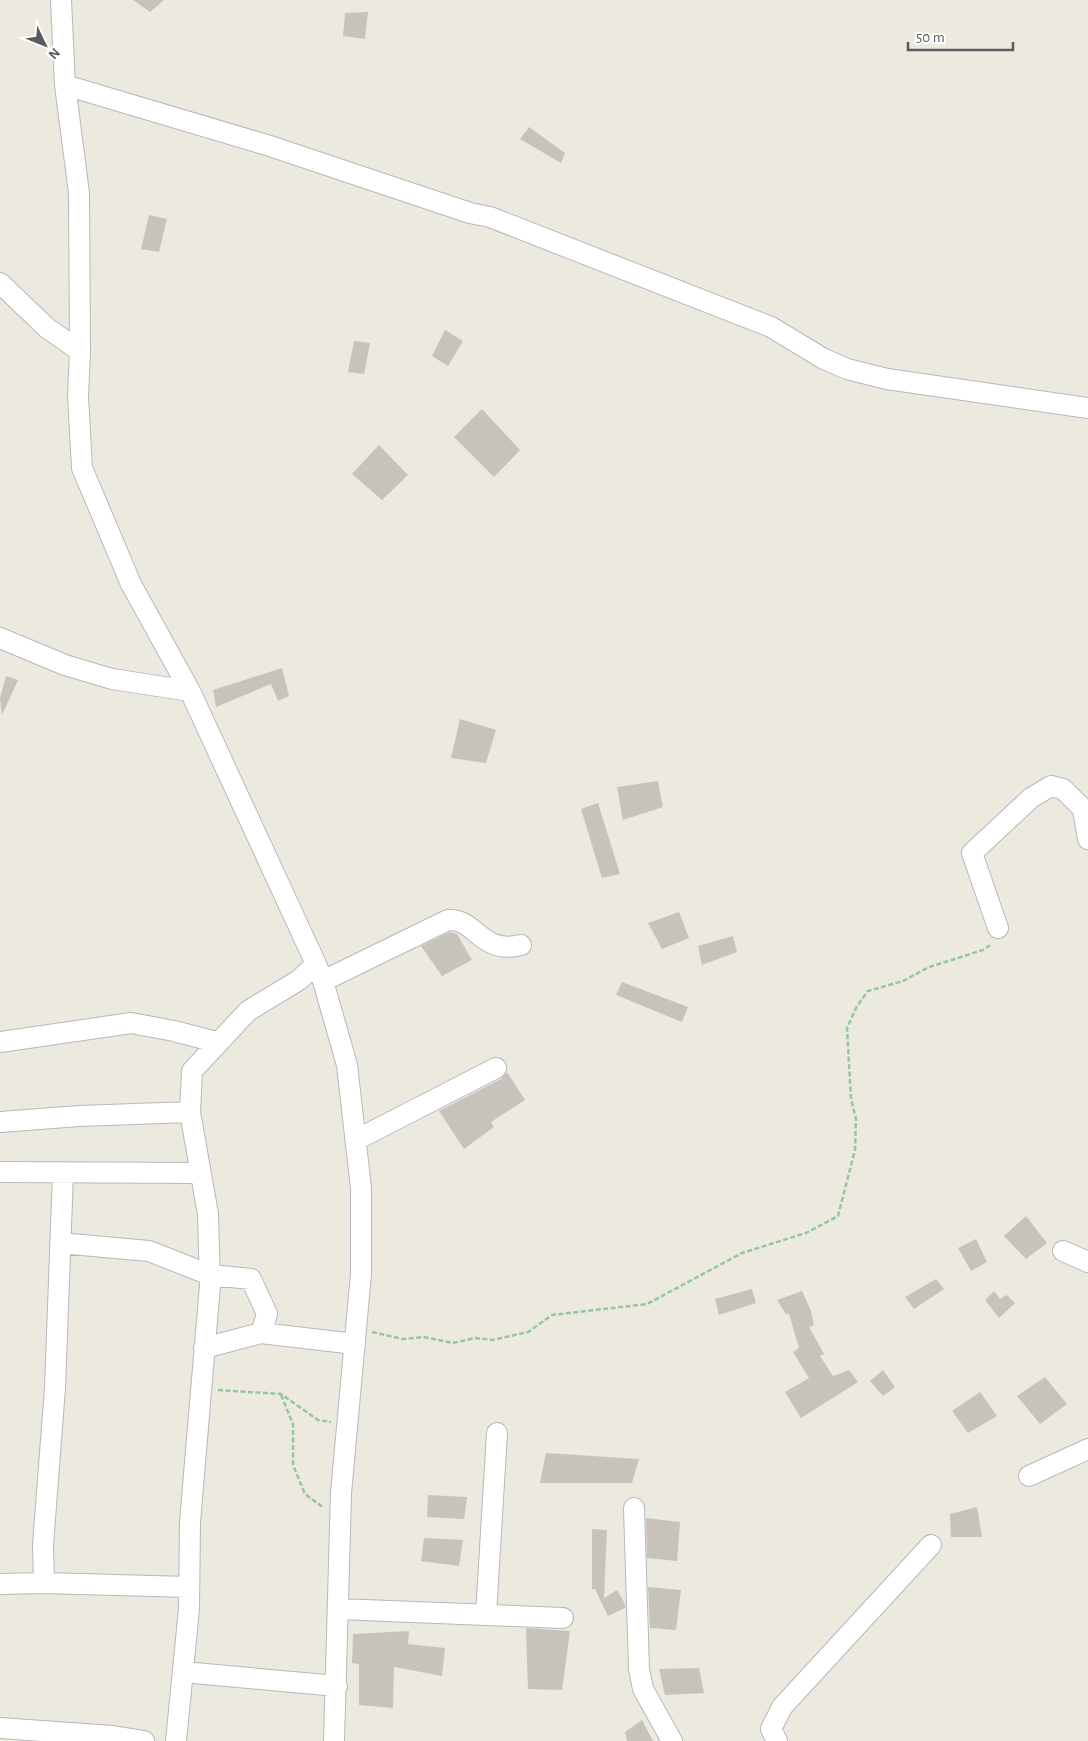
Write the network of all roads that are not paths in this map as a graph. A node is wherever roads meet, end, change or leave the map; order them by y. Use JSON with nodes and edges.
{"nodes":[{"id":1,"x":62,"y":0,"type":"edge"},
{"id":2,"x":65,"y":85,"type":"junction"},
{"id":3,"x":0,"y":283,"type":"edge"},
{"id":4,"x":80,"y":351,"type":"junction"},
{"id":5,"x":1088,"y":408,"type":"edge"},
{"id":6,"x":0,"y":638,"type":"edge"},
{"id":7,"x":190,"y":691,"type":"junction"},
{"id":8,"x":1088,"y":840,"type":"edge"},
{"id":9,"x":998,"y":928,"type":"road end"},
{"id":10,"x":521,"y":945,"type":"dead end"},
{"id":11,"x":320,"y":972,"type":"junction"},
{"id":12,"x":0,"y":1042,"type":"edge"},
{"id":13,"x":216,"y":1042,"type":"junction"},
{"id":14,"x":496,"y":1068,"type":"dead end"},
{"id":15,"x":190,"y":1112,"type":"junction"},
{"id":16,"x":0,"y":1122,"type":"edge"},
{"id":17,"x":356,"y":1140,"type":"junction"},
{"id":18,"x":0,"y":1172,"type":"edge"},
{"id":19,"x":63,"y":1173,"type":"junction"},
{"id":20,"x":200,"y":1173,"type":"junction"},
{"id":21,"x":60,"y":1243,"type":"junction"},
{"id":22,"x":1063,"y":1251,"type":"dead end"},
{"id":23,"x":1088,"y":1262,"type":"edge"},
{"id":24,"x":210,"y":1275,"type":"junction"},
{"id":25,"x":261,"y":1333,"type":"junction"},
{"id":26,"x":355,"y":1338,"type":"junction"},
{"id":27,"x":204,"y":1348,"type":"junction"},
{"id":28,"x":497,"y":1433,"type":"dead end"},
{"id":29,"x":1088,"y":1449,"type":"edge"},
{"id":30,"x":1029,"y":1476,"type":"dead end"},
{"id":31,"x":634,"y":1508,"type":"dead end"},
{"id":32,"x":931,"y":1545,"type":"dead end"},
{"id":33,"x":44,"y":1583,"type":"junction"},
{"id":34,"x":0,"y":1584,"type":"edge"},
{"id":35,"x":189,"y":1587,"type":"junction"},
{"id":36,"x":339,"y":1609,"type":"junction"},
{"id":37,"x":486,"y":1615,"type":"junction"},
{"id":38,"x":563,"y":1618,"type":"dead end"},
{"id":39,"x":184,"y":1672,"type":"junction"},
{"id":40,"x":337,"y":1686,"type":"junction"},
{"id":41,"x":0,"y":1728,"type":"edge"},
{"id":42,"x":144,"y":1741,"type":"edge"},
{"id":43,"x":176,"y":1741,"type":"edge"},
{"id":44,"x":334,"y":1741,"type":"edge"},
{"id":45,"x":672,"y":1741,"type":"edge"},
{"id":46,"x":777,"y":1741,"type":"edge"}],
"edges":[{"from":1,"to":2,"type":"street"},
{"from":2,"to":4,"type":"street"},
{"from":2,"to":5,"type":"street"},
{"from":3,"to":4,"type":"street"},
{"from":4,"to":7,"type":"street"},
{"from":6,"to":7,"type":"street"},
{"from":7,"to":11,"type":"street"},
{"from":8,"to":9,"type":"street"},
{"from":10,"to":11,"type":"street"},
{"from":11,"to":13,"type":"street"},
{"from":11,"to":17,"type":"street"},
{"from":12,"to":13,"type":"street"},
{"from":13,"to":15,"type":"street"},
{"from":14,"to":17,"type":"street"},
{"from":15,"to":16,"type":"street"},
{"from":15,"to":20,"type":"street"},
{"from":17,"to":26,"type":"street"},
{"from":18,"to":19,"type":"street"},
{"from":19,"to":20,"type":"street"},
{"from":19,"to":21,"type":"street"},
{"from":20,"to":24,"type":"street"},
{"from":21,"to":24,"type":"street"},
{"from":21,"to":33,"type":"street"},
{"from":22,"to":23,"type":"street"},
{"from":24,"to":25,"type":"street"},
{"from":24,"to":27,"type":"street"},
{"from":25,"to":26,"type":"street"},
{"from":25,"to":27,"type":"street"},
{"from":26,"to":36,"type":"street"},
{"from":27,"to":35,"type":"street"},
{"from":28,"to":37,"type":"street"},
{"from":29,"to":30,"type":"street"},
{"from":31,"to":45,"type":"street"},
{"from":32,"to":46,"type":"street"},
{"from":33,"to":34,"type":"street"},
{"from":33,"to":35,"type":"street"},
{"from":35,"to":39,"type":"street"},
{"from":36,"to":37,"type":"street"},
{"from":36,"to":40,"type":"street"},
{"from":37,"to":38,"type":"street"},
{"from":39,"to":40,"type":"street"},
{"from":39,"to":43,"type":"street"},
{"from":40,"to":44,"type":"street"},
{"from":41,"to":42,"type":"street"}]}
